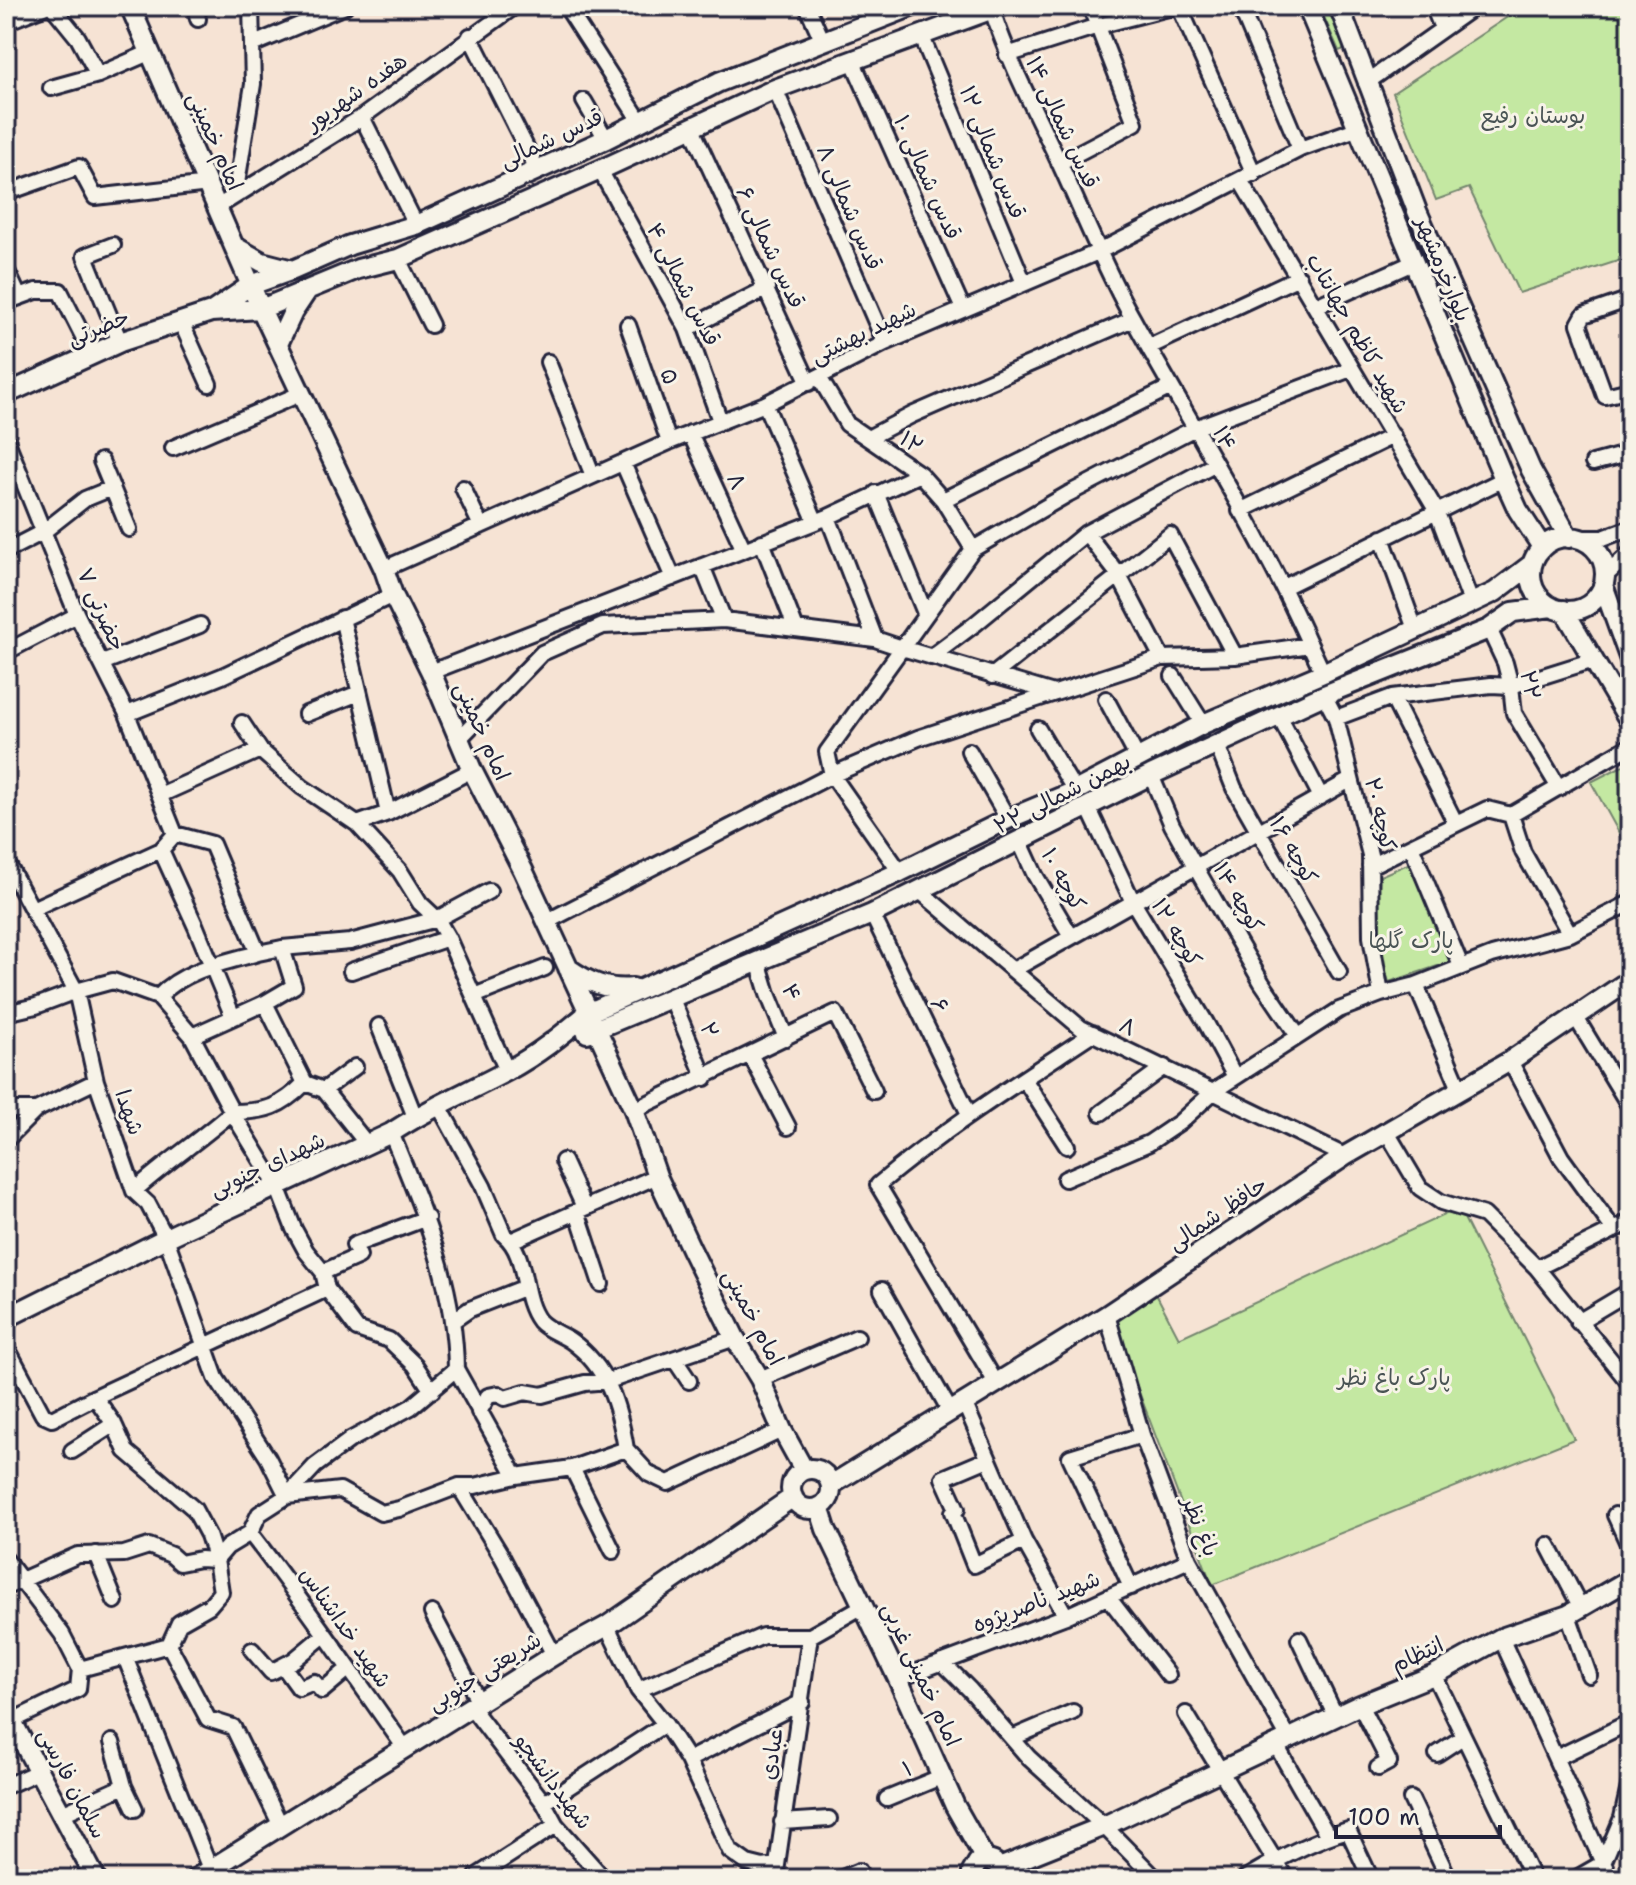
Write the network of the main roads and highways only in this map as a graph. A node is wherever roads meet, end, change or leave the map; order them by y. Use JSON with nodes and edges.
{"nodes":[{"id":1,"x":130,"y":6,"type":"edge"},
{"id":2,"x":913,"y":6,"type":"edge"},
{"id":3,"x":1307,"y":6,"type":"edge"},
{"id":4,"x":1339,"y":6,"type":"edge"},
{"id":5,"x":997,"y":8,"type":"edge"},
{"id":6,"x":234,"y":246,"type":"junction"},
{"id":7,"x":293,"y":270,"type":"junction"},
{"id":8,"x":251,"y":285,"type":"junction"},
{"id":9,"x":307,"y":291,"type":"junction"},
{"id":10,"x":261,"y":309,"type":"junction"},
{"id":11,"x":211,"y":312,"type":"junction"},
{"id":12,"x":279,"y":342,"type":"junction"},
{"id":13,"x":6,"y":394,"type":"edge"},
{"id":14,"x":1547,"y":498,"type":"junction"},
{"id":15,"x":1518,"y":510,"type":"junction"},
{"id":16,"x":1572,"y":538,"type":"junction"},
{"id":17,"x":1537,"y":556,"type":"junction"},
{"id":18,"x":1604,"y":581,"type":"junction"},
{"id":19,"x":1495,"y":592,"type":"junction"},
{"id":20,"x":1558,"y":608,"type":"junction"},
{"id":21,"x":1513,"y":612,"type":"junction"},
{"id":22,"x":1612,"y":615,"type":"junction"},
{"id":23,"x":1580,"y":635,"type":"junction"},
{"id":24,"x":1630,"y":660,"type":"edge"},
{"id":25,"x":1630,"y":722,"type":"edge"},
{"id":26,"x":567,"y":968,"type":"junction"},
{"id":27,"x":1630,"y":980,"type":"edge"},
{"id":28,"x":643,"y":986,"type":"junction"},
{"id":29,"x":592,"y":1021,"type":"junction"},
{"id":30,"x":6,"y":1318,"type":"edge"},
{"id":31,"x":804,"y":1470,"type":"junction"},
{"id":32,"x":831,"y":1485,"type":"junction"},
{"id":33,"x":793,"y":1497,"type":"junction"},
{"id":34,"x":819,"y":1507,"type":"junction"},
{"id":35,"x":1628,"y":1584,"type":"edge"},
{"id":36,"x":9,"y":1716,"type":"edge"},
{"id":37,"x":994,"y":1869,"type":"edge"},
{"id":38,"x":203,"y":1874,"type":"edge"},
{"id":39,"x":971,"y":1878,"type":"edge"},
{"id":40,"x":96,"y":1879,"type":"edge"}],
"edges":[{"from":1,"to":6,"type":"main road","name":"امام خمینی"},
{"from":2,"to":7,"type":"main road","name":"قدس شمالی"},
{"from":3,"to":15,"type":"main road","name":"بلوارخرمشهر"},
{"from":4,"to":14,"type":"main road","name":"بلوارخرمشهر"},
{"from":5,"to":9,"type":"main road"},
{"from":6,"to":7,"type":"main road"},
{"from":6,"to":8,"type":"main road","name":"امام خمینی"},
{"from":7,"to":8,"type":"main road","name":"قدس شمالی"},
{"from":8,"to":10,"type":"main road","name":"امام خمینی"},
{"from":8,"to":11,"type":"main road","name":"قدس شمالی"},
{"from":9,"to":10,"type":"main road"},
{"from":9,"to":12,"type":"main road"},
{"from":10,"to":11,"type":"main road"},
{"from":10,"to":12,"type":"main road","name":"امام خمینی"},
{"from":11,"to":13,"type":"main road","name":"حضرتی"},
{"from":12,"to":26,"type":"main road","name":"امام خمینی"},
{"from":14,"to":15,"type":"main road"},
{"from":14,"to":16,"type":"main road","name":"بلوارخرمشهر"},
{"from":15,"to":17,"type":"main road","name":"بلوارخرمشهر"},
{"from":16,"to":17,"type":"main road"},
{"from":16,"to":18,"type":"main road"},
{"from":17,"to":19,"type":"main road","name":"۲۲ بهمن شمالی"},
{"from":17,"to":20,"type":"main road"},
{"from":18,"to":20,"type":"main road"},
{"from":18,"to":22,"type":"main road"},
{"from":19,"to":21,"type":"main road"},
{"from":19,"to":28,"type":"main road","name":"۲۲ بهمن شمالی"},
{"from":20,"to":21,"type":"main road","name":"۲۲ بهمن شمالی"},
{"from":20,"to":23,"type":"main road"},
{"from":21,"to":29,"type":"main road","name":"۲۲ بهمن شمالی"},
{"from":22,"to":23,"type":"main road"},
{"from":22,"to":24,"type":"main road"},
{"from":23,"to":25,"type":"main road"},
{"from":26,"to":28,"type":"main road"},
{"from":26,"to":29,"type":"main road","name":"امام خمینی"},
{"from":27,"to":32,"type":"main road","name":"حافظ شمالی"},
{"from":28,"to":29,"type":"main road","name":"۲۲ بهمن شمالی"},
{"from":29,"to":30,"type":"main road","name":"شهدای جنوبی"},
{"from":29,"to":31,"type":"main road","name":"امام خمینی"},
{"from":31,"to":32,"type":"main road"},
{"from":31,"to":33,"type":"main road"},
{"from":32,"to":34,"type":"main road"},
{"from":33,"to":34,"type":"main road"},
{"from":33,"to":38,"type":"main road","name":"شریعتی جنوبی"},
{"from":34,"to":37,"type":"main road","name":"امام خمینی غربی"},
{"from":35,"to":37,"type":"main road","name":"انتظام"},
{"from":36,"to":40,"type":"main road","name":"سلمان فارسی"},
{"from":37,"to":39,"type":"main road"}]}
